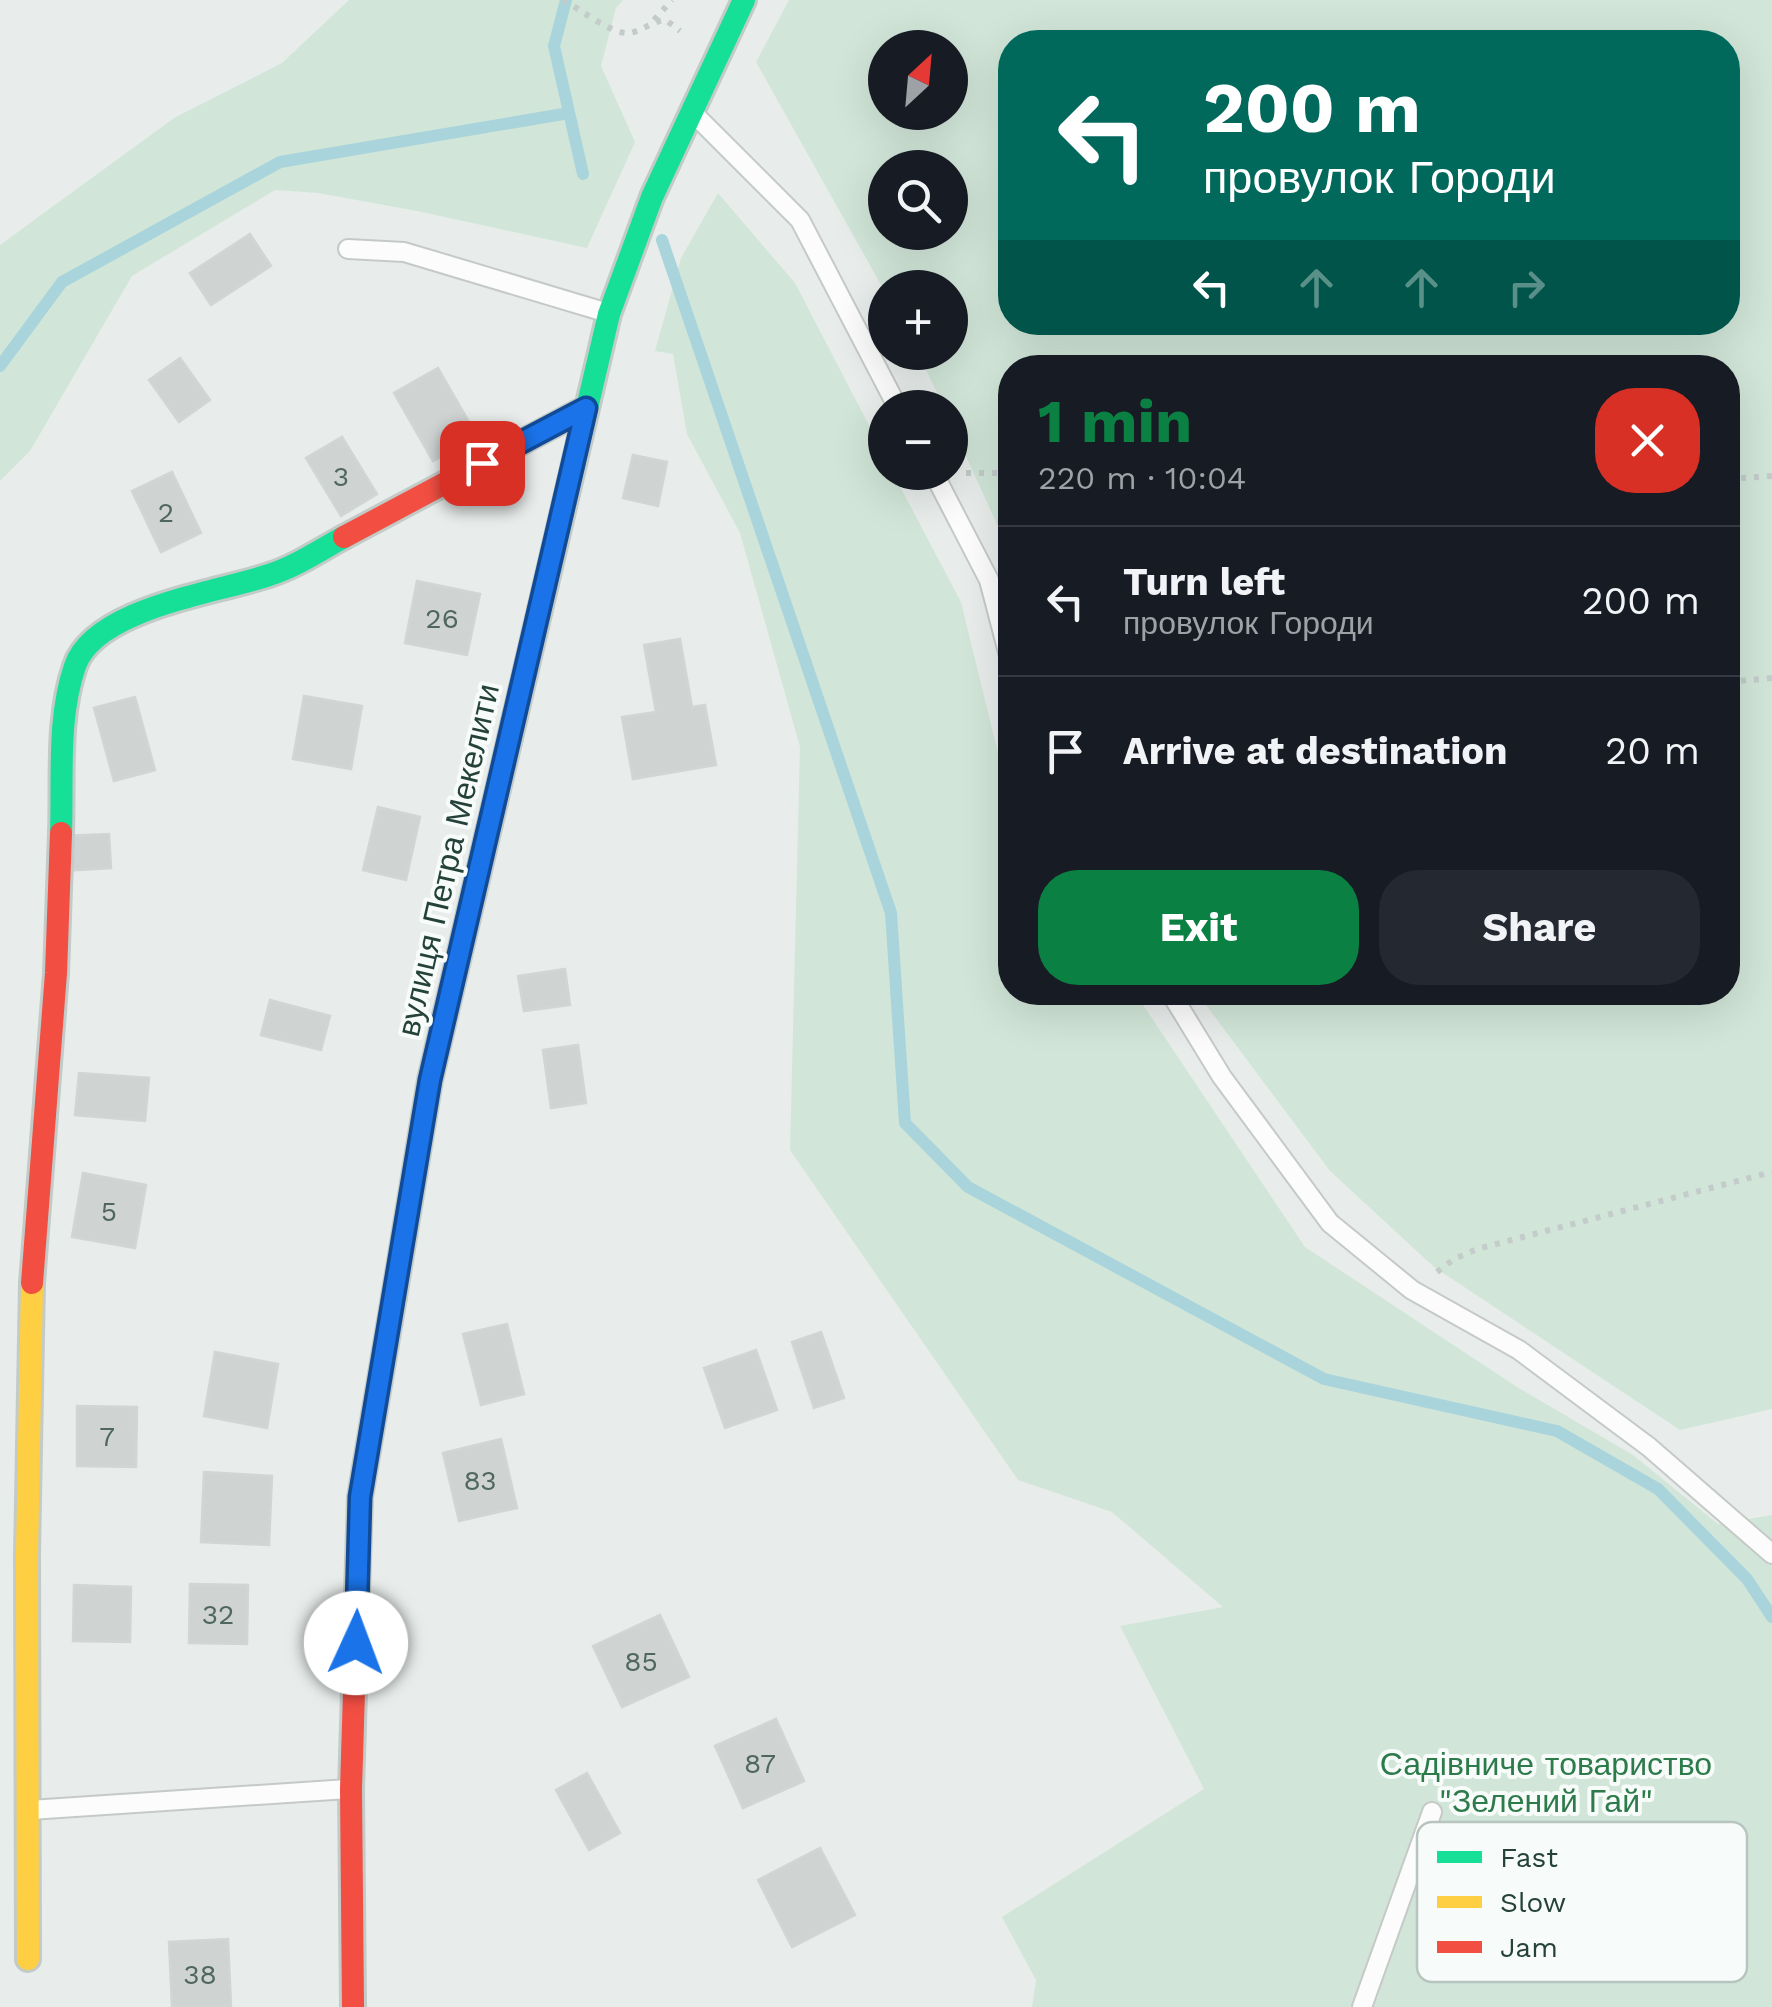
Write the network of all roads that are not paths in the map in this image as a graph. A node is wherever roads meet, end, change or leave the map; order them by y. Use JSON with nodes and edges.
{"nodes":[{"id":1,"x":744,"y":0,"type":"edge"},
{"id":2,"x":692,"y":113,"type":"junction"},
{"id":3,"x":348,"y":249,"type":"dead end"},
{"id":4,"x":609,"y":314,"type":"junction"},
{"id":5,"x":889,"y":390,"type":"edge"},
{"id":6,"x":586,"y":408,"type":"junction"},
{"id":7,"x":942,"y":490,"type":"edge"},
{"id":8,"x":998,"y":612,"type":"edge"},
{"id":9,"x":1178,"y":1005,"type":"edge"},
{"id":10,"x":1772,"y":1554,"type":"edge"},
{"id":11,"x":352,"y":1789,"type":"junction"},
{"id":12,"x":29,"y":1810,"type":"junction"},
{"id":13,"x":1432,"y":1812,"type":"dead end"},
{"id":14,"x":1428,"y":1822,"type":"edge"},
{"id":15,"x":1417,"y":1854,"type":"edge"},
{"id":16,"x":28,"y":1959,"type":"dead end"},
{"id":17,"x":352,"y":2007,"type":"edge"},
{"id":18,"x":1362,"y":2007,"type":"edge"}],
"edges":[{"from":1,"to":2,"type":"street","name":"вулиця Петра Мекелити"},
{"from":2,"to":4,"type":"street","name":"вулиця Петра Мекелити"},
{"from":2,"to":5,"type":"lane"},
{"from":3,"to":4,"type":"lane"},
{"from":4,"to":6,"type":"street","name":"вулиця Петра Мекелити"},
{"from":6,"to":11,"type":"street","name":"вулиця Петра Мекелити"},
{"from":6,"to":12,"type":"street"},
{"from":7,"to":8,"type":"lane"},
{"from":9,"to":10,"type":"lane"},
{"from":11,"to":12,"type":"lane"},
{"from":11,"to":17,"type":"street","name":"вулиця Петра Мекелити"},
{"from":12,"to":16,"type":"street"},
{"from":13,"to":14,"type":"lane"},
{"from":15,"to":18,"type":"lane"}]}
